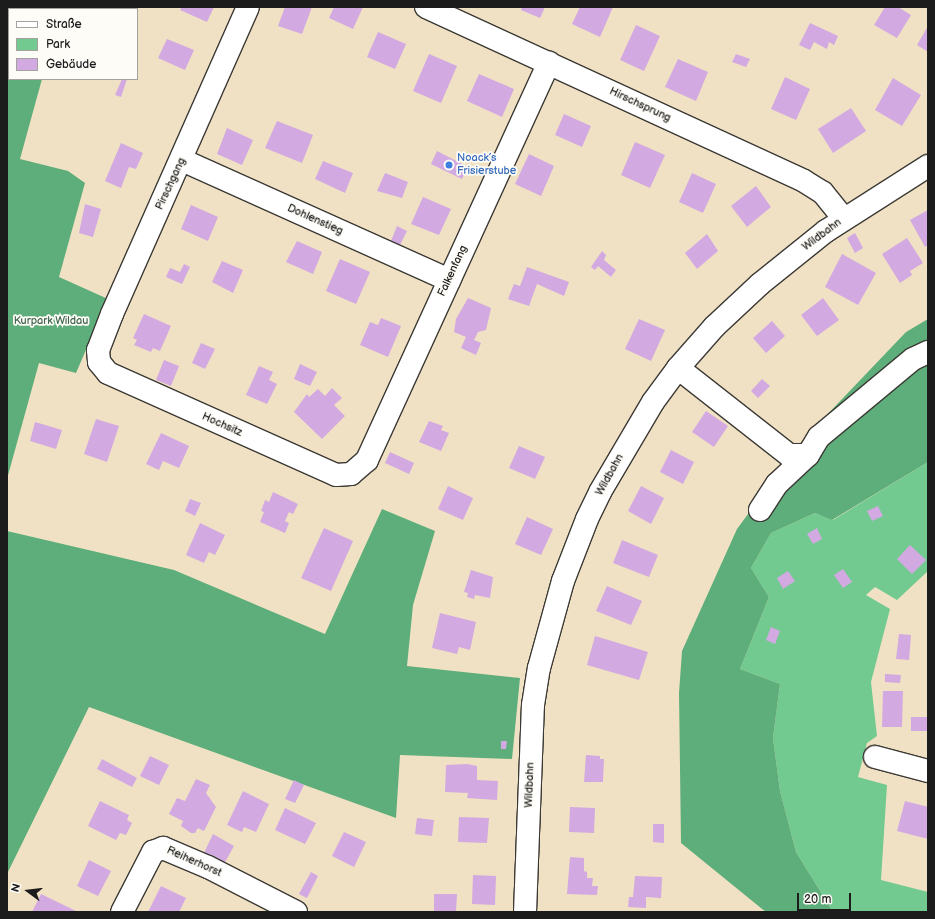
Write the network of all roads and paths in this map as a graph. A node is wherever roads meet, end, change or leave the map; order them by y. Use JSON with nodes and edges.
{"nodes":[{"id":1,"x":248,"y":7,"type":"edge"},
{"id":2,"x":426,"y":7,"type":"edge"},
{"id":3,"x":549,"y":63,"type":"junction"},
{"id":4,"x":182,"y":160,"type":"junction"},
{"id":5,"x":928,"y":166,"type":"edge"},
{"id":6,"x":844,"y":219,"type":"junction"},
{"id":7,"x":449,"y":280,"type":"junction"},
{"id":8,"x":928,"y":352,"type":"edge"},
{"id":9,"x":99,"y":362,"type":"joint"},
{"id":10,"x":678,"y":368,"type":"junction"},
{"id":11,"x":808,"y":455,"type":"junction"},
{"id":12,"x":351,"y":474,"type":"joint"},
{"id":13,"x":760,"y":510,"type":"dead end"},
{"id":14,"x":875,"y":757,"type":"dead end"},
{"id":15,"x":928,"y":771,"type":"edge"},
{"id":16,"x":122,"y":912,"type":"edge"},
{"id":17,"x":296,"y":912,"type":"edge"},
{"id":18,"x":525,"y":912,"type":"edge"}],
"edges":[{"from":1,"to":4,"type":"street","name":"Pirschgang"},
{"from":2,"to":3,"type":"street","name":"Hirschsprung"},
{"from":3,"to":6,"type":"street","name":"Hirschsprung"},
{"from":3,"to":7,"type":"street","name":"Falkenfang"},
{"from":4,"to":7,"type":"street","name":"Dohlenstieg"},
{"from":4,"to":9,"type":"street","name":"Pirschgang"},
{"from":5,"to":6,"type":"street","name":"Wildbahn"},
{"from":6,"to":10,"type":"street","name":"Wildbahn"},
{"from":7,"to":12,"type":"street","name":"Falkenfang"},
{"from":8,"to":11,"type":"street"},
{"from":9,"to":12,"type":"street","name":"Hochsitz"},
{"from":10,"to":11,"type":"street"},
{"from":10,"to":18,"type":"street","name":"Wildbahn"},
{"from":11,"to":13,"type":"street"},
{"from":14,"to":15,"type":"street"},
{"from":16,"to":17,"type":"street","name":"Reiherhorst"}]}
